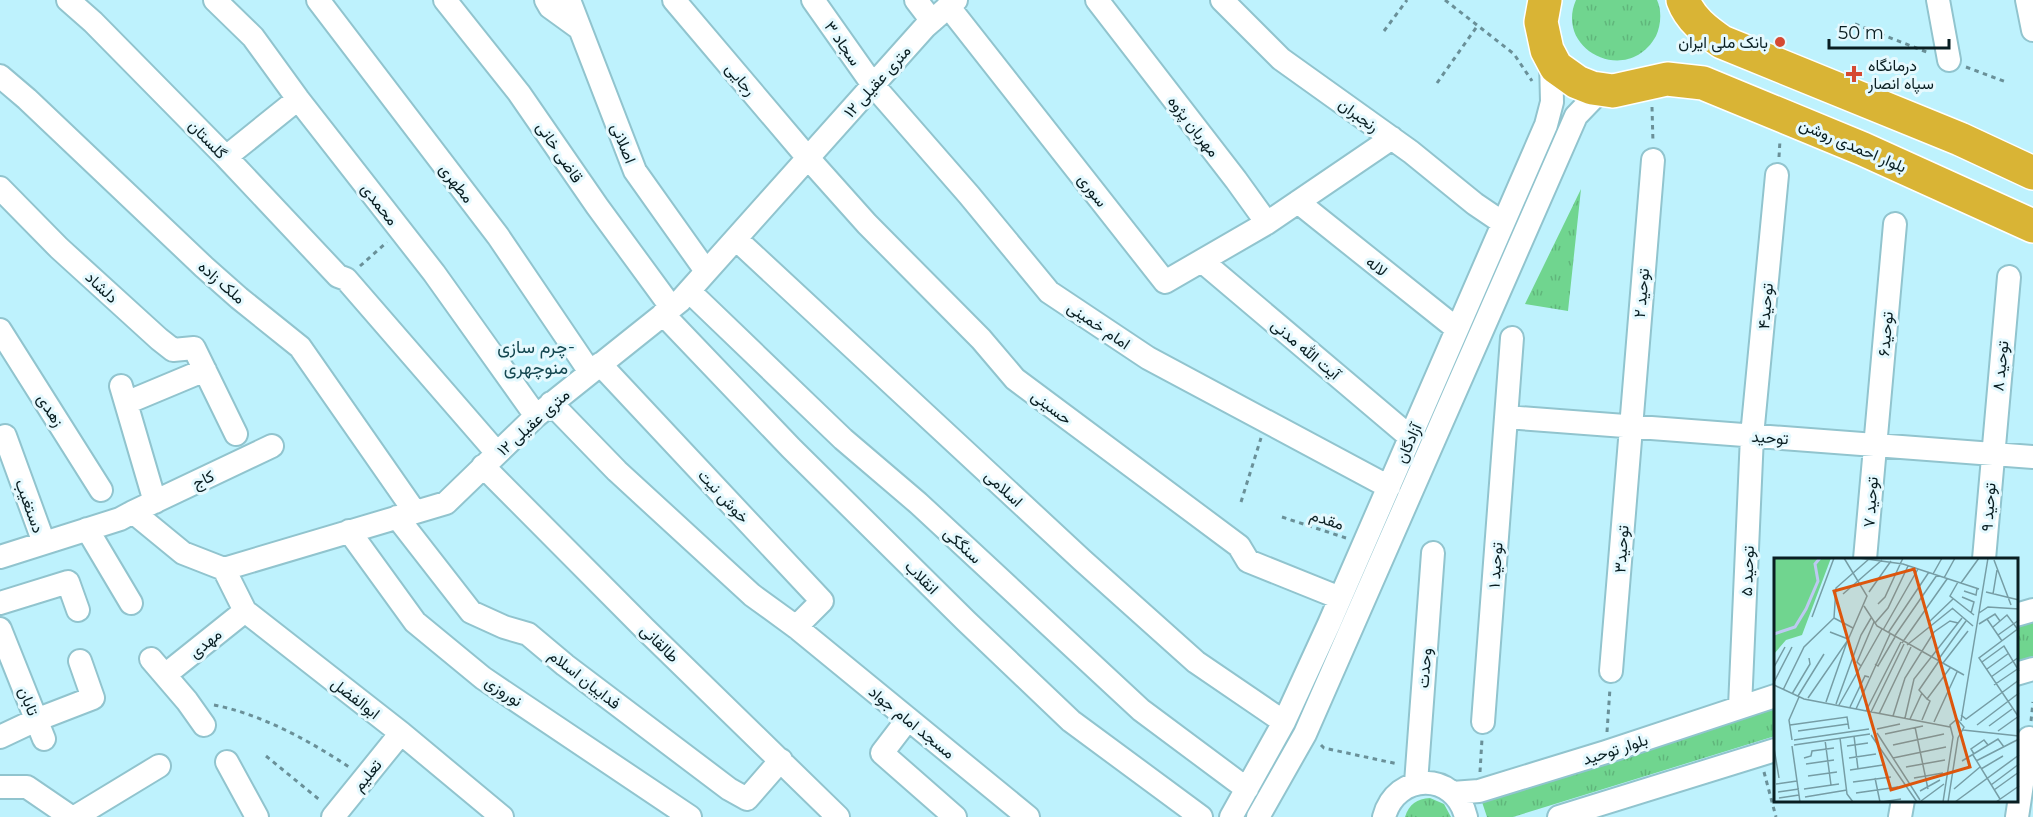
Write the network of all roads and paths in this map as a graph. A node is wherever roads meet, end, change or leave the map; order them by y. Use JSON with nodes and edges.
{"nodes":[{"id":1,"x":68,"y":0,"type":"edge"},
{"id":2,"x":215,"y":0,"type":"edge"},
{"id":3,"x":318,"y":0,"type":"edge"},
{"id":4,"x":445,"y":0,"type":"edge"},
{"id":5,"x":546,"y":0,"type":"edge"},
{"id":6,"x":569,"y":0,"type":"edge"},
{"id":7,"x":674,"y":0,"type":"edge"},
{"id":8,"x":813,"y":0,"type":"edge"},
{"id":9,"x":916,"y":0,"type":"edge"},
{"id":10,"x":1096,"y":0,"type":"edge"},
{"id":11,"x":1222,"y":0,"type":"edge"},
{"id":12,"x":1407,"y":0,"type":"edge"},
{"id":13,"x":1445,"y":0,"type":"edge"},
{"id":14,"x":1938,"y":0,"type":"edge"},
{"id":15,"x":2027,"y":0,"type":"edge"},
{"id":16,"x":1536,"y":7,"type":"edge"},
{"id":17,"x":1686,"y":7,"type":"edge"},
{"id":18,"x":945,"y":9,"type":"edge"},
{"id":19,"x":1478,"y":25,"type":"junction"},
{"id":20,"x":579,"y":28,"type":"junction"},
{"id":21,"x":2033,"y":30,"type":"edge"},
{"id":22,"x":1384,"y":31,"type":"dead end"},
{"id":23,"x":1949,"y":60,"type":"dead end"},
{"id":24,"x":1541,"y":70,"type":"junction"},
{"id":25,"x":0,"y":76,"type":"edge"},
{"id":26,"x":1660,"y":80,"type":"junction"},
{"id":27,"x":1437,"y":83,"type":"dead end"},
{"id":28,"x":873,"y":85,"type":"junction"},
{"id":29,"x":1601,"y":90,"type":"junction"},
{"id":30,"x":298,"y":99,"type":"junction"},
{"id":31,"x":1878,"y":106,"type":"junction"},
{"id":32,"x":1782,"y":114,"type":"junction"},
{"id":33,"x":1392,"y":138,"type":"junction"},
{"id":34,"x":1960,"y":139,"type":"junction"},
{"id":35,"x":1863,"y":149,"type":"junction"},
{"id":36,"x":226,"y":157,"type":"junction"},
{"id":37,"x":808,"y":158,"type":"junction"},
{"id":38,"x":1653,"y":160,"type":"joint"},
{"id":39,"x":2033,"y":173,"type":"edge"},
{"id":40,"x":1777,"y":176,"type":"joint"},
{"id":41,"x":1942,"y":183,"type":"junction"},
{"id":42,"x":0,"y":188,"type":"edge"},
{"id":43,"x":1298,"y":202,"type":"junction"},
{"id":44,"x":1267,"y":223,"type":"junction"},
{"id":45,"x":1503,"y":223,"type":"junction"},
{"id":46,"x":1895,"y":224,"type":"dead end"},
{"id":47,"x":2033,"y":226,"type":"edge"},
{"id":48,"x":400,"y":230,"type":"junction"},
{"id":49,"x":736,"y":239,"type":"junction"},
{"id":50,"x":1202,"y":261,"type":"junction"},
{"id":51,"x":706,"y":271,"type":"junction"},
{"id":52,"x":2009,"y":277,"type":"dead end"},
{"id":53,"x":346,"y":279,"type":"junction"},
{"id":54,"x":689,"y":291,"type":"junction"},
{"id":55,"x":667,"y":311,"type":"junction"},
{"id":56,"x":1457,"y":329,"type":"junction"},
{"id":57,"x":0,"y":330,"type":"edge"},
{"id":58,"x":1512,"y":338,"type":"dead end"},
{"id":59,"x":595,"y":368,"type":"junction"},
{"id":60,"x":205,"y":370,"type":"junction"},
{"id":61,"x":543,"y":409,"type":"junction"},
{"id":62,"x":1506,"y":417,"type":"junction"},
{"id":63,"x":1266,"y":422,"type":"junction"},
{"id":64,"x":1630,"y":427,"type":"junction"},
{"id":65,"x":236,"y":434,"type":"dead end"},
{"id":66,"x":4,"y":436,"type":"dead end"},
{"id":67,"x":1752,"y":436,"type":"junction"},
{"id":68,"x":1410,"y":437,"type":"junction"},
{"id":69,"x":1874,"y":445,"type":"junction"},
{"id":70,"x":272,"y":446,"type":"dead end"},
{"id":71,"x":1992,"y":454,"type":"junction"},
{"id":72,"x":2033,"y":457,"type":"edge"},
{"id":73,"x":490,"y":460,"type":"junction"},
{"id":74,"x":1389,"y":487,"type":"junction"},
{"id":75,"x":101,"y":490,"type":"dead end"},
{"id":76,"x":155,"y":502,"type":"junction"},
{"id":77,"x":1241,"y":502,"type":"dead end"},
{"id":78,"x":133,"y":512,"type":"junction"},
{"id":79,"x":406,"y":514,"type":"junction"},
{"id":80,"x":1282,"y":517,"type":"dead end"},
{"id":81,"x":87,"y":529,"type":"junction"},
{"id":82,"x":349,"y":531,"type":"junction"},
{"id":83,"x":44,"y":543,"type":"junction"},
{"id":84,"x":1364,"y":544,"type":"junction"},
{"id":85,"x":1433,"y":554,"type":"dead end"},
{"id":86,"x":0,"y":556,"type":"edge"},
{"id":87,"x":1865,"y":558,"type":"edge"},
{"id":88,"x":1984,"y":558,"type":"edge"},
{"id":89,"x":224,"y":569,"type":"junction"},
{"id":90,"x":1340,"y":598,"type":"junction"},
{"id":91,"x":0,"y":603,"type":"edge"},
{"id":92,"x":131,"y":603,"type":"dead end"},
{"id":93,"x":78,"y":610,"type":"dead end"},
{"id":94,"x":2033,"y":610,"type":"edge"},
{"id":95,"x":244,"y":611,"type":"junction"},
{"id":96,"x":2018,"y":614,"type":"edge"},
{"id":97,"x":796,"y":627,"type":"junction"},
{"id":98,"x":0,"y":629,"type":"edge"},
{"id":99,"x":1339,"y":629,"type":"junction"},
{"id":100,"x":80,"y":661,"type":"dead end"},
{"id":101,"x":2033,"y":669,"type":"edge"},
{"id":102,"x":1611,"y":671,"type":"joint"},
{"id":103,"x":2018,"y":673,"type":"edge"},
{"id":104,"x":1774,"y":696,"type":"edge"},
{"id":105,"x":187,"y":701,"type":"junction"},
{"id":106,"x":1740,"y":707,"type":"junction"},
{"id":107,"x":908,"y":718,"type":"junction"},
{"id":108,"x":1284,"y":722,"type":"junction"},
{"id":109,"x":1483,"y":722,"type":"joint"},
{"id":110,"x":204,"y":725,"type":"dead end"},
{"id":111,"x":40,"y":730,"type":"junction"},
{"id":112,"x":401,"y":733,"type":"junction"},
{"id":113,"x":1305,"y":734,"type":"junction"},
{"id":114,"x":0,"y":737,"type":"edge"},
{"id":115,"x":2029,"y":738,"type":"dead end"},
{"id":116,"x":1606,"y":752,"type":"junction"},
{"id":117,"x":1767,"y":752,"type":"edge"},
{"id":118,"x":266,"y":756,"type":"dead end"},
{"id":119,"x":781,"y":760,"type":"junction"},
{"id":120,"x":226,"y":762,"type":"dead end"},
{"id":121,"x":159,"y":766,"type":"dead end"},
{"id":122,"x":366,"y":778,"type":"junction"},
{"id":123,"x":1416,"y":783,"type":"junction"},
{"id":124,"x":0,"y":788,"type":"edge"},
{"id":125,"x":1247,"y":789,"type":"junction"},
{"id":126,"x":1479,"y":791,"type":"junction"},
{"id":127,"x":1452,"y":793,"type":"junction"},
{"id":128,"x":1903,"y":802,"type":"edge"},
{"id":129,"x":335,"y":815,"type":"edge"},
{"id":130,"x":497,"y":815,"type":"edge"},
{"id":131,"x":73,"y":817,"type":"edge"},
{"id":132,"x":257,"y":817,"type":"edge"},
{"id":133,"x":690,"y":817,"type":"edge"},
{"id":134,"x":838,"y":817,"type":"edge"},
{"id":135,"x":955,"y":817,"type":"edge"},
{"id":136,"x":1028,"y":817,"type":"edge"},
{"id":137,"x":1201,"y":817,"type":"edge"},
{"id":138,"x":1231,"y":817,"type":"edge"},
{"id":139,"x":1258,"y":817,"type":"edge"},
{"id":140,"x":1384,"y":817,"type":"edge"},
{"id":141,"x":1466,"y":817,"type":"edge"},
{"id":142,"x":1559,"y":817,"type":"edge"},
{"id":143,"x":1776,"y":817,"type":"edge"},
{"id":144,"x":1900,"y":817,"type":"edge"},
{"id":145,"x":2017,"y":817,"type":"edge"}],
"edges":[{"from":1,"to":36,"type":"street","name":"گلستان"},
{"from":2,"to":30,"type":"street","name":"محمدی"},
{"from":3,"to":59,"type":"street","name":"مطهری"},
{"from":4,"to":55,"type":"street","name":"قاضی خانی"},
{"from":5,"to":20,"type":"street"},
{"from":6,"to":20,"type":"street","name":"اصلانی"},
{"from":7,"to":37,"type":"street","name":"رجایی"},
{"from":8,"to":28,"type":"street","name":"سجاد ۳"},
{"from":9,"to":18,"type":"street"},
{"from":10,"to":44,"type":"street","name":"مهربان پژوه"},
{"from":11,"to":33,"type":"street","name":"رنجبران"},
{"from":12,"to":22,"type":"path"},
{"from":13,"to":19,"type":"path"},
{"from":14,"to":23,"type":"street"},
{"from":15,"to":21,"type":"street"},
{"from":16,"to":24,"type":"highway"},
{"from":17,"to":31,"type":"highway"},
{"from":18,"to":28,"type":"street","name":"۱۲ متری عقیلی"},
{"from":18,"to":50,"type":"street","name":"سوری"},
{"from":19,"to":24,"type":"path"},
{"from":19,"to":27,"type":"path"},
{"from":20,"to":51,"type":"street","name":"اصلانی"},
{"from":24,"to":29,"type":"highway"},
{"from":24,"to":45,"type":"street","name":"آزادگان"},
{"from":25,"to":79,"type":"street","name":"ملک زاده"},
{"from":26,"to":29,"type":"highway","name":"بلوار احمدی روشن"},
{"from":26,"to":32,"type":"highway","name":"بلوار احمدی روشن"},
{"from":26,"to":38,"type":"path"},
{"from":28,"to":37,"type":"street","name":"۱۲ متری عقیلی"},
{"from":28,"to":63,"type":"street","name":"امام خمینی"},
{"from":29,"to":99,"type":"street","name":"آزادگان"},
{"from":30,"to":36,"type":"street"},
{"from":30,"to":48,"type":"street","name":"محمدی"},
{"from":31,"to":34,"type":"highway"},
{"from":31,"to":35,"type":"highway"},
{"from":32,"to":35,"type":"highway","name":"بلوار احمدی روشن"},
{"from":32,"to":40,"type":"path"},
{"from":33,"to":43,"type":"street"},
{"from":33,"to":45,"type":"street","name":"رنجبران"},
{"from":34,"to":39,"type":"highway"},
{"from":34,"to":41,"type":"highway"},
{"from":35,"to":41,"type":"highway","name":"بلوار احمدی روشن"},
{"from":36,"to":53,"type":"street","name":"گلستان"},
{"from":37,"to":49,"type":"street","name":"۱۲ متری عقیلی"},
{"from":37,"to":90,"type":"street","name":"حسینی"},
{"from":38,"to":64,"type":"street","name":"توحید ۲"},
{"from":40,"to":67,"type":"street","name":"توحید۴"},
{"from":41,"to":47,"type":"highway","name":"بلوار احمدی روشن"},
{"from":42,"to":60,"type":"street","name":"دلشاد"},
{"from":43,"to":44,"type":"street"},
{"from":43,"to":56,"type":"street","name":"لاله"},
{"from":44,"to":50,"type":"street","name":"سوری"},
{"from":45,"to":56,"type":"street","name":"آزادگان"},
{"from":46,"to":69,"type":"street","name":"توحید۶"},
{"from":48,"to":53,"type":"path"},
{"from":48,"to":61,"type":"street","name":"محمدی"},
{"from":49,"to":51,"type":"street","name":"۱۲ متری عقیلی"},
{"from":49,"to":108,"type":"street","name":"اسلامی"},
{"from":50,"to":68,"type":"street","name":"آیت الله مدنی"},
{"from":51,"to":54,"type":"street","name":"۱۲ متری عقیلی"},
{"from":52,"to":71,"type":"street","name":"توحید ۸"},
{"from":53,"to":73,"type":"street","name":"گلستان"},
{"from":54,"to":55,"type":"street","name":"۱۲ متری عقیلی"},
{"from":54,"to":125,"type":"street","name":"سنگکی"},
{"from":55,"to":59,"type":"street","name":"۱۲ متری عقیلی"},
{"from":55,"to":137,"type":"street","name":"انقلاب"},
{"from":56,"to":68,"type":"street","name":"آزادگان"},
{"from":57,"to":75,"type":"street","name":"زهدی"},
{"from":58,"to":62,"type":"street","name":"توحید ۱"},
{"from":59,"to":61,"type":"street","name":"۱۲ متری عقیلی"},
{"from":59,"to":97,"type":"street","name":"خوش نیت"},
{"from":60,"to":65,"type":"street","name":"دلشاد"},
{"from":60,"to":76,"type":"street"},
{"from":61,"to":73,"type":"street","name":"۱۲ متری عقیلی"},
{"from":61,"to":97,"type":"street","name":"محمدی"},
{"from":62,"to":64,"type":"street","name":"توحید"},
{"from":62,"to":109,"type":"street","name":"توحید ۱"},
{"from":63,"to":74,"type":"street","name":"امام خمینی"},
{"from":63,"to":77,"type":"path"},
{"from":64,"to":67,"type":"street","name":"توحید"},
{"from":64,"to":102,"type":"street","name":"توحید۳"},
{"from":66,"to":83,"type":"street","name":"دستغیب"},
{"from":67,"to":69,"type":"street","name":"توحید"},
{"from":67,"to":106,"type":"street","name":"توحید ۵"},
{"from":68,"to":74,"type":"street","name":"آزادگان"},
{"from":69,"to":71,"type":"street","name":"توحید"},
{"from":69,"to":87,"type":"street","name":"توحید ۷"},
{"from":70,"to":76,"type":"street","name":"کاج"},
{"from":71,"to":72,"type":"street","name":"توحید"},
{"from":71,"to":88,"type":"street","name":"توحید ۹"},
{"from":73,"to":79,"type":"street","name":"۱۲ متری عقیلی"},
{"from":73,"to":119,"type":"street","name":"طالقانی"},
{"from":74,"to":84,"type":"street","name":"آزادگان"},
{"from":76,"to":78,"type":"street","name":"کاج"},
{"from":78,"to":81,"type":"street"},
{"from":78,"to":89,"type":"street"},
{"from":79,"to":82,"type":"street","name":"۱۲ متری عقیلی"},
{"from":79,"to":119,"type":"street","name":"فداییان اسلام"},
{"from":80,"to":84,"type":"path","name":"مقدم"},
{"from":81,"to":83,"type":"street"},
{"from":81,"to":92,"type":"street"},
{"from":82,"to":89,"type":"street","name":"۱۲ متری عقیلی"},
{"from":82,"to":133,"type":"street","name":"نوروزی"},
{"from":83,"to":86,"type":"street"},
{"from":84,"to":90,"type":"street","name":"آزادگان"},
{"from":85,"to":123,"type":"street","name":"وحدت"},
{"from":89,"to":95,"type":"street","name":"ابوالفضل"},
{"from":90,"to":99,"type":"street","name":"آزادگان"},
{"from":91,"to":93,"type":"street"},
{"from":94,"to":96,"type":"street"},
{"from":95,"to":105,"type":"street","name":"مهدی"},
{"from":95,"to":112,"type":"street","name":"ابوالفضل"},
{"from":97,"to":107,"type":"street","name":"مسجد امام جواد"},
{"from":98,"to":111,"type":"street","name":"تابان"},
{"from":99,"to":108,"type":"street","name":"آزادگان"},
{"from":99,"to":113,"type":"street","name":"آزادگان"},
{"from":100,"to":111,"type":"street"},
{"from":101,"to":103,"type":"street"},
{"from":102,"to":116,"type":"path"},
{"from":104,"to":106,"type":"street","name":"بلوار توحید"},
{"from":105,"to":110,"type":"street"},
{"from":105,"to":122,"type":"path"},
{"from":106,"to":116,"type":"street","name":"بلوار توحید"},
{"from":107,"to":135,"type":"street"},
{"from":107,"to":136,"type":"street","name":"مسجد امام جواد"},
{"from":108,"to":125,"type":"street","name":"آزادگان"},
{"from":109,"to":126,"type":"path"},
{"from":111,"to":114,"type":"street"},
{"from":112,"to":122,"type":"street","name":"تعلیم"},
{"from":112,"to":130,"type":"street","name":"ابوالفضل"},
{"from":113,"to":123,"type":"path"},
{"from":113,"to":139,"type":"street","name":"آزادگان"},
{"from":115,"to":145,"type":"street"},
{"from":116,"to":126,"type":"street","name":"بلوار توحید"},
{"from":117,"to":142,"type":"street"},
{"from":117,"to":143,"type":"path"},
{"from":118,"to":129,"type":"path"},
{"from":119,"to":134,"type":"street","name":"طالقانی"},
{"from":120,"to":132,"type":"street"},
{"from":121,"to":131,"type":"street"},
{"from":122,"to":129,"type":"street","name":"تعلیم"},
{"from":123,"to":127,"type":"street"},
{"from":123,"to":140,"type":"street"},
{"from":124,"to":131,"type":"street"},
{"from":125,"to":138,"type":"street","name":"آزادگان"},
{"from":126,"to":127,"type":"street","name":"بلوار توحید"},
{"from":127,"to":141,"type":"street"},
{"from":128,"to":144,"type":"street"}]}
